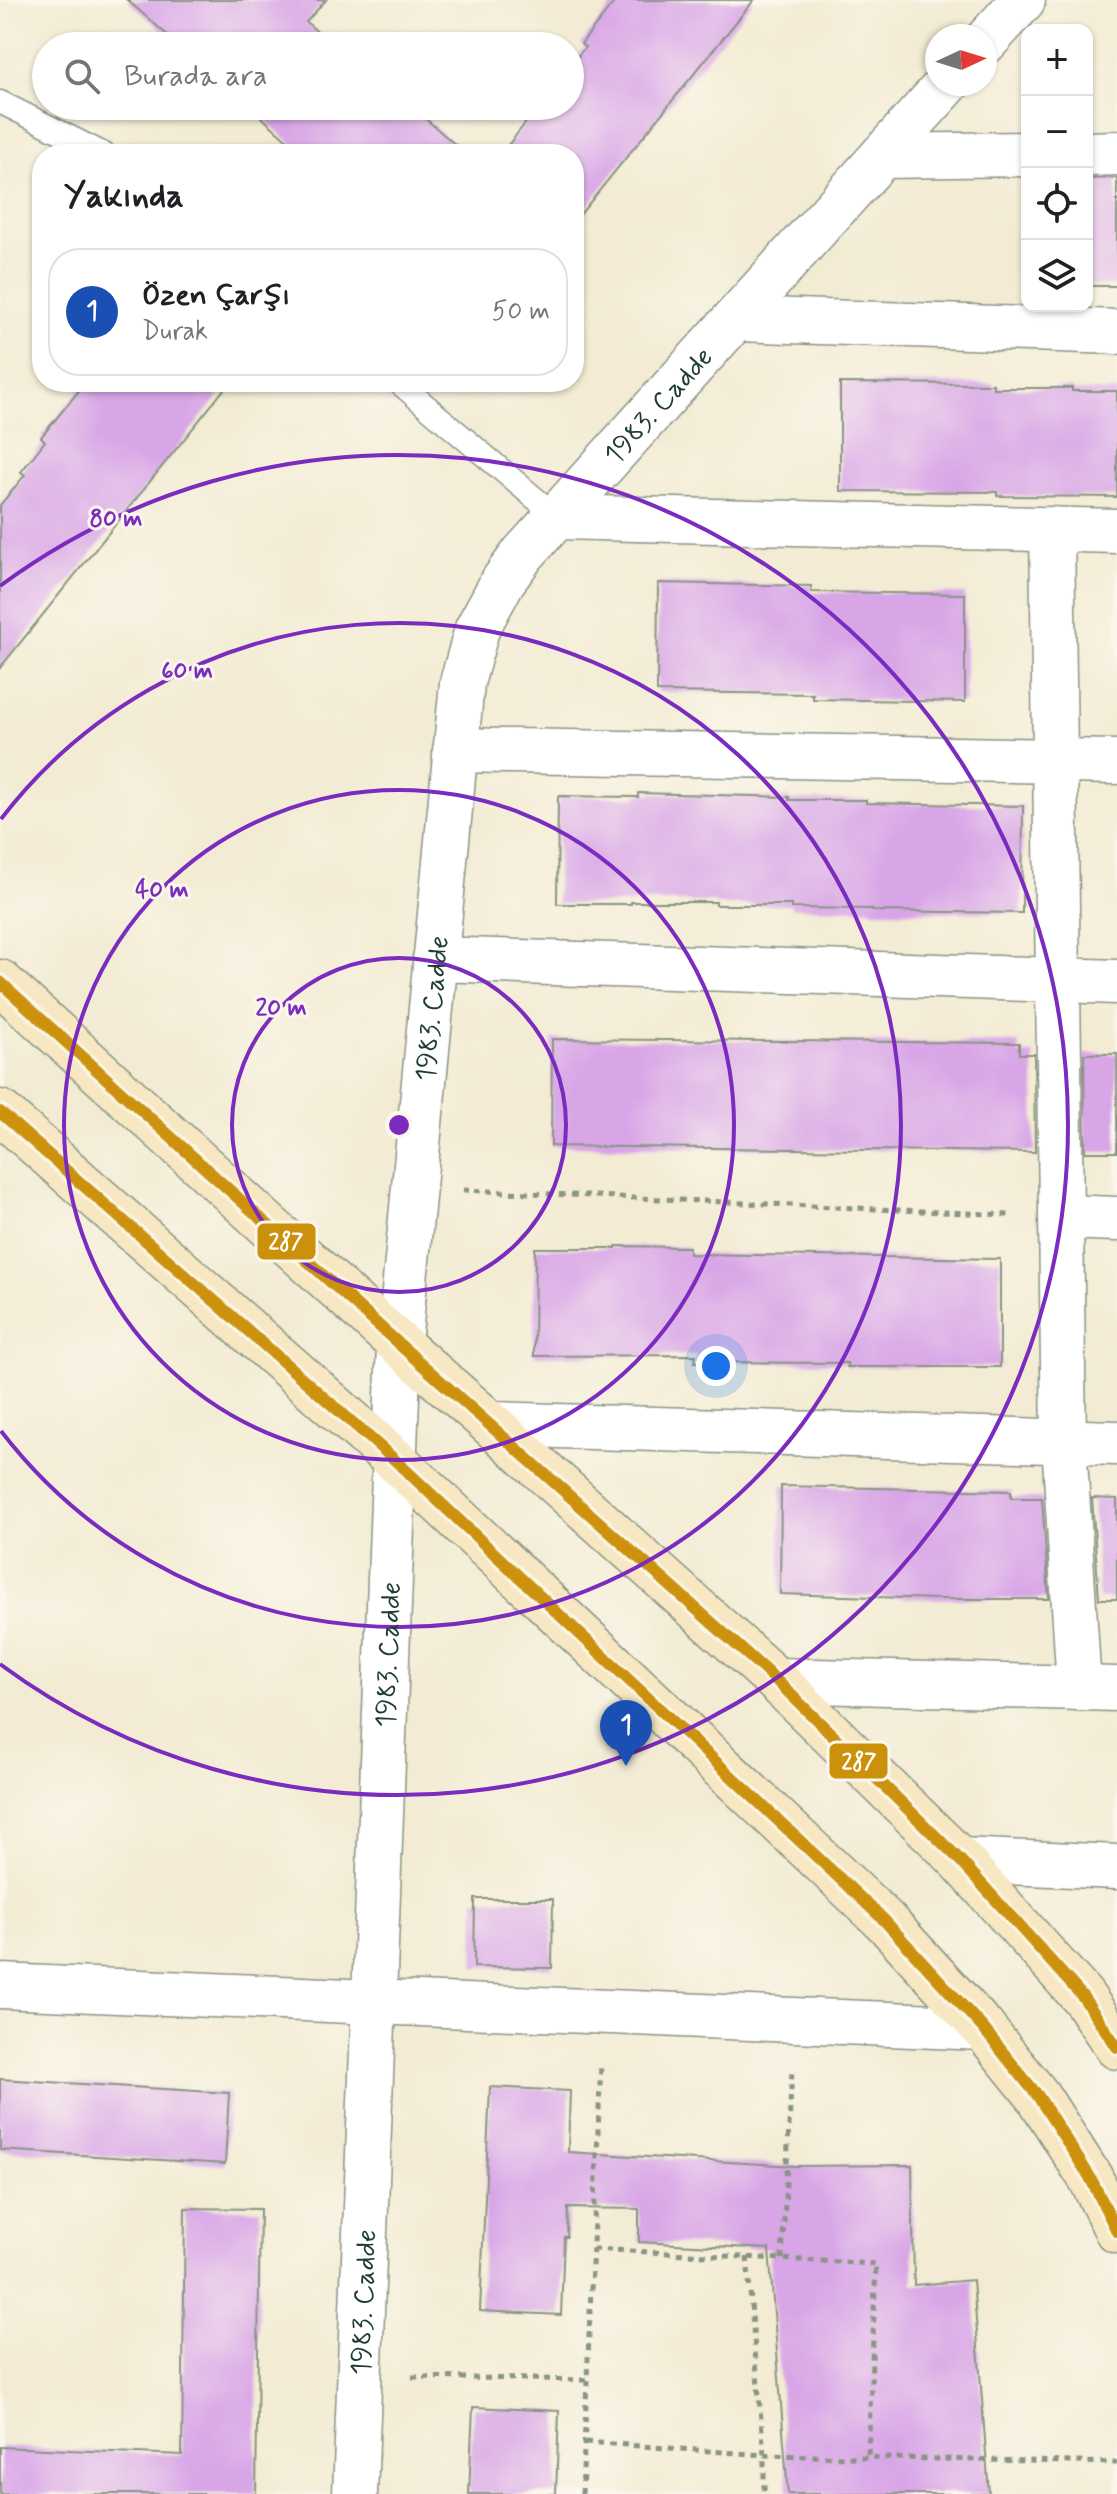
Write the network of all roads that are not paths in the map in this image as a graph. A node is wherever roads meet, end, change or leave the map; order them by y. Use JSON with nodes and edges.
{"nodes":[{"id":1,"x":1023,"y":0,"type":"edge"},
{"id":2,"x":997,"y":29,"type":"edge"},
{"id":3,"x":936,"y":96,"type":"edge"},
{"id":4,"x":0,"y":102,"type":"edge"},
{"id":5,"x":32,"y":118,"type":"edge"},
{"id":6,"x":36,"y":120,"type":"edge"},
{"id":7,"x":84,"y":144,"type":"edge"},
{"id":8,"x":1117,"y":153,"type":"edge"},
{"id":9,"x":1021,"y":154,"type":"edge"},
{"id":10,"x":1093,"y":154,"type":"edge"},
{"id":11,"x":882,"y":156,"type":"junction"},
{"id":12,"x":735,"y":319,"type":"junction"},
{"id":13,"x":1117,"y":332,"type":"edge"},
{"id":14,"x":410,"y":392,"type":"edge"},
{"id":15,"x":557,"y":517,"type":"junction"},
{"id":16,"x":1052,"y":529,"type":"junction"},
{"id":17,"x":1117,"y":531,"type":"edge"},
{"id":18,"x":455,"y":750,"type":"junction"},
{"id":19,"x":1055,"y":761,"type":"junction"},
{"id":20,"x":1117,"y":762,"type":"edge"},
{"id":21,"x":435,"y":959,"type":"junction"},
{"id":22,"x":1058,"y":980,"type":"junction"},
{"id":23,"x":0,"y":982,"type":"edge"},
{"id":24,"x":1117,"y":982,"type":"edge"},
{"id":25,"x":0,"y":1112,"type":"edge"},
{"id":26,"x":1062,"y":1217,"type":"junction"},
{"id":27,"x":1117,"y":1219,"type":"edge"},
{"id":28,"x":399,"y":1344,"type":"junction"},
{"id":29,"x":491,"y":1424,"type":"junction"},
{"id":30,"x":1064,"y":1442,"type":"junction"},
{"id":31,"x":1117,"y":1443,"type":"edge"},
{"id":32,"x":396,"y":1461,"type":"junction"},
{"id":33,"x":776,"y":1680,"type":"junction"},
{"id":34,"x":1098,"y":1688,"type":"edge"},
{"id":35,"x":960,"y":1860,"type":"junction"},
{"id":36,"x":1117,"y":1867,"type":"edge"},
{"id":37,"x":0,"y":1986,"type":"edge"},
{"id":38,"x":375,"y":2002,"type":"junction"},
{"id":39,"x":983,"y":2028,"type":"junction"},
{"id":40,"x":1117,"y":2047,"type":"edge"},
{"id":41,"x":1117,"y":2231,"type":"edge"},
{"id":42,"x":355,"y":2494,"type":"edge"}],
"edges":[{"from":1,"to":2,"type":"street"},
{"from":3,"to":11,"type":"street","name":"1983. Cadde"},
{"from":4,"to":5,"type":"lane"},
{"from":6,"to":7,"type":"lane"},
{"from":8,"to":10,"type":"street"},
{"from":9,"to":11,"type":"street"},
{"from":11,"to":12,"type":"street","name":"1983. Cadde"},
{"from":12,"to":13,"type":"street"},
{"from":12,"to":15,"type":"street","name":"1983. Cadde"},
{"from":14,"to":15,"type":"lane"},
{"from":15,"to":16,"type":"street"},
{"from":15,"to":18,"type":"street","name":"1983. Cadde"},
{"from":16,"to":17,"type":"street"},
{"from":16,"to":19,"type":"street"},
{"from":18,"to":19,"type":"street"},
{"from":18,"to":21,"type":"street","name":"1983. Cadde"},
{"from":19,"to":20,"type":"street"},
{"from":19,"to":22,"type":"street"},
{"from":21,"to":22,"type":"street"},
{"from":21,"to":28,"type":"street","name":"1983. Cadde"},
{"from":22,"to":24,"type":"street"},
{"from":22,"to":26,"type":"street"},
{"from":23,"to":28,"type":"main road"},
{"from":25,"to":32,"type":"main road"},
{"from":26,"to":27,"type":"street"},
{"from":26,"to":30,"type":"street"},
{"from":28,"to":29,"type":"main road"},
{"from":28,"to":32,"type":"street","name":"1983. Cadde"},
{"from":29,"to":30,"type":"street"},
{"from":29,"to":33,"type":"main road"},
{"from":30,"to":31,"type":"street"},
{"from":30,"to":34,"type":"street"},
{"from":32,"to":38,"type":"street","name":"1983. Cadde"},
{"from":32,"to":39,"type":"main road"},
{"from":33,"to":34,"type":"street"},
{"from":33,"to":35,"type":"main road"},
{"from":35,"to":36,"type":"street"},
{"from":35,"to":40,"type":"main road"},
{"from":37,"to":38,"type":"street"},
{"from":38,"to":39,"type":"street"},
{"from":38,"to":42,"type":"street","name":"1983. Cadde"},
{"from":39,"to":41,"type":"main road"}]}
